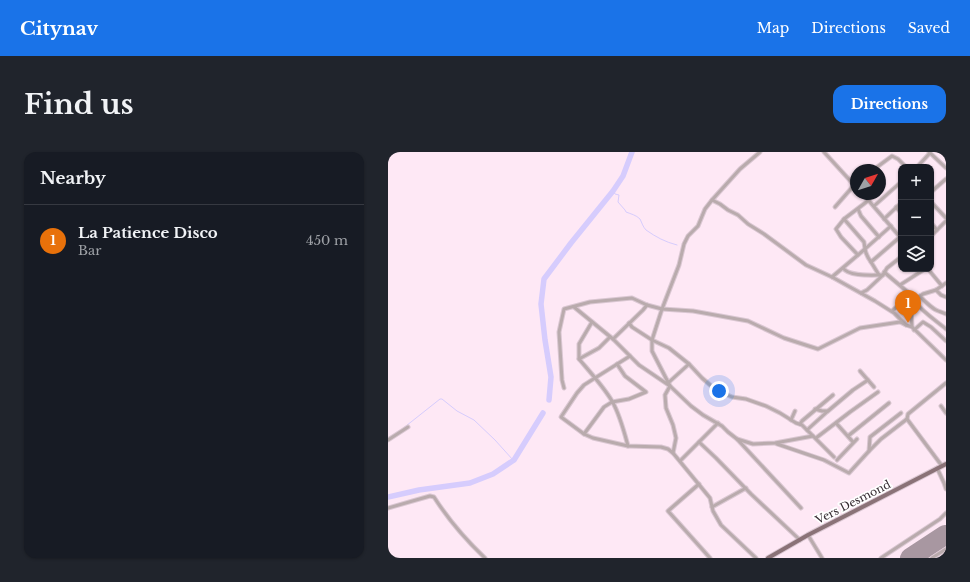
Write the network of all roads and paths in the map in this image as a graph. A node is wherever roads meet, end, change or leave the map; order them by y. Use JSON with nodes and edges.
{"nodes":[{"id":1,"x":760,"y":152,"type":"edge"},
{"id":2,"x":824,"y":152,"type":"edge"},
{"id":3,"x":930,"y":152,"type":"edge"},
{"id":4,"x":881,"y":164,"type":"edge"},
{"id":5,"x":903,"y":164,"type":"edge"},
{"id":6,"x":920,"y":164,"type":"edge"},
{"id":7,"x":946,"y":168,"type":"edge"},
{"id":8,"x":946,"y":179,"type":"edge"},
{"id":9,"x":850,"y":180,"type":"edge"},
{"id":10,"x":898,"y":185,"type":"edge"},
{"id":11,"x":934,"y":189,"type":"edge"},
{"id":12,"x":850,"y":190,"type":"edge"},
{"id":13,"x":712,"y":200,"type":"junction"},
{"id":14,"x":869,"y":200,"type":"joint"},
{"id":15,"x":934,"y":205,"type":"edge"},
{"id":16,"x":874,"y":206,"type":"junction"},
{"id":17,"x":834,"y":207,"type":"dead end"},
{"id":18,"x":896,"y":207,"type":"joint"},
{"id":19,"x":858,"y":209,"type":"junction"},
{"id":20,"x":898,"y":209,"type":"edge"},
{"id":21,"x":844,"y":219,"type":"junction"},
{"id":22,"x":884,"y":219,"type":"junction"},
{"id":23,"x":946,"y":219,"type":"edge"},
{"id":24,"x":891,"y":226,"type":"junction"},
{"id":25,"x":934,"y":226,"type":"edge"},
{"id":26,"x":937,"y":230,"type":"junction"},
{"id":27,"x":934,"y":233,"type":"edge"},
{"id":28,"x":898,"y":236,"type":"edge"},
{"id":29,"x":879,"y":237,"type":"junction"},
{"id":30,"x":898,"y":240,"type":"edge"},
{"id":31,"x":865,"y":249,"type":"junction"},
{"id":32,"x":858,"y":255,"type":"junction"},
{"id":33,"x":898,"y":259,"type":"edge"},
{"id":34,"x":871,"y":262,"type":"junction"},
{"id":35,"x":843,"y":268,"type":"junction"},
{"id":36,"x":922,"y":272,"type":"edge"},
{"id":37,"x":930,"y":272,"type":"edge"},
{"id":38,"x":882,"y":274,"type":"junction"},
{"id":39,"x":832,"y":277,"type":"junction"},
{"id":40,"x":946,"y":284,"type":"edge"},
{"id":41,"x":900,"y":285,"type":"junction"},
{"id":42,"x":942,"y":286,"type":"junction"},
{"id":43,"x":936,"y":290,"type":"junction"},
{"id":44,"x":861,"y":293,"type":"junction"},
{"id":45,"x":920,"y":296,"type":"junction"},
{"id":46,"x":946,"y":297,"type":"edge"},
{"id":47,"x":914,"y":301,"type":"junction"},
{"id":48,"x":647,"y":304,"type":"junction"},
{"id":49,"x":574,"y":307,"type":"junction"},
{"id":50,"x":662,"y":309,"type":"junction"},
{"id":51,"x":892,"y":311,"type":"junction"},
{"id":52,"x":946,"y":314,"type":"edge"},
{"id":53,"x":592,"y":322,"type":"junction"},
{"id":54,"x":937,"y":322,"type":"junction"},
{"id":55,"x":629,"y":323,"type":"junction"},
{"id":56,"x":906,"y":324,"type":"junction"},
{"id":57,"x":931,"y":327,"type":"junction"},
{"id":58,"x":913,"y":328,"type":"junction"},
{"id":59,"x":946,"y":329,"type":"edge"},
{"id":60,"x":612,"y":338,"type":"junction"},
{"id":61,"x":652,"y":340,"type":"junction"},
{"id":62,"x":946,"y":341,"type":"edge"},
{"id":63,"x":630,"y":356,"type":"junction"},
{"id":64,"x":579,"y":359,"type":"junction"},
{"id":65,"x":946,"y":360,"type":"edge"},
{"id":66,"x":617,"y":364,"type":"junction"},
{"id":67,"x":689,"y":364,"type":"junction"},
{"id":68,"x":860,"y":371,"type":"dead end"},
{"id":69,"x":595,"y":378,"type":"junction"},
{"id":70,"x":868,"y":380,"type":"junction"},
{"id":71,"x":946,"y":383,"type":"edge"},
{"id":72,"x":669,"y":385,"type":"junction"},
{"id":73,"x":874,"y":387,"type":"dead end"},
{"id":74,"x":564,"y":388,"type":"dead end"},
{"id":75,"x":878,"y":392,"type":"dead end"},
{"id":76,"x":833,"y":395,"type":"dead end"},
{"id":77,"x":612,"y":402,"type":"junction"},
{"id":78,"x":889,"y":403,"type":"dead end"},
{"id":79,"x":941,"y":406,"type":"dead end"},
{"id":80,"x":815,"y":409,"type":"junction"},
{"id":81,"x":795,"y":411,"type":"dead end"},
{"id":82,"x":828,"y":411,"type":"junction"},
{"id":83,"x":901,"y":413,"type":"dead end"},
{"id":84,"x":946,"y":413,"type":"edge"},
{"id":85,"x":907,"y":418,"type":"junction"},
{"id":86,"x":791,"y":420,"type":"junction"},
{"id":87,"x":718,"y":423,"type":"junction"},
{"id":88,"x":836,"y":423,"type":"junction"},
{"id":89,"x":800,"y":424,"type":"junction"},
{"id":90,"x":408,"y":427,"type":"dead end"},
{"id":91,"x":807,"y":430,"type":"junction"},
{"id":92,"x":584,"y":434,"type":"junction"},
{"id":93,"x":848,"y":436,"type":"junction"},
{"id":94,"x":815,"y":437,"type":"junction"},
{"id":95,"x":737,"y":439,"type":"junction"},
{"id":96,"x":856,"y":439,"type":"dead end"},
{"id":97,"x":388,"y":440,"type":"edge"},
{"id":98,"x":699,"y":442,"type":"junction"},
{"id":99,"x":853,"y":442,"type":"junction"},
{"id":100,"x":775,"y":443,"type":"junction"},
{"id":101,"x":628,"y":446,"type":"junction"},
{"id":102,"x":869,"y":451,"type":"junction"},
{"id":103,"x":673,"y":453,"type":"junction"},
{"id":104,"x":834,"y":457,"type":"dead end"},
{"id":105,"x":837,"y":460,"type":"dead end"},
{"id":106,"x":679,"y":461,"type":"junction"},
{"id":107,"x":944,"y":465,"type":"edge"},
{"id":108,"x":937,"y":468,"type":"junction"},
{"id":109,"x":699,"y":484,"type":"junction"},
{"id":110,"x":746,"y":488,"type":"junction"},
{"id":111,"x":946,"y":490,"type":"edge"},
{"id":112,"x":712,"y":507,"type":"junction"},
{"id":113,"x":388,"y":508,"type":"edge"},
{"id":114,"x":801,"y":508,"type":"dead end"},
{"id":115,"x":946,"y":513,"type":"edge"},
{"id":116,"x":808,"y":535,"type":"junction"},
{"id":117,"x":800,"y":540,"type":"junction"},
{"id":118,"x":946,"y":549,"type":"edge"},
{"id":119,"x":485,"y":558,"type":"edge"},
{"id":120,"x":710,"y":558,"type":"edge"},
{"id":121,"x":756,"y":558,"type":"edge"},
{"id":122,"x":768,"y":558,"type":"edge"},
{"id":123,"x":822,"y":558,"type":"edge"},
{"id":124,"x":881,"y":558,"type":"edge"},
{"id":125,"x":932,"y":558,"type":"edge"}],
"edges":[{"from":1,"to":13,"type":"street"},
{"from":2,"to":9,"type":"street"},
{"from":3,"to":6,"type":"street"},
{"from":3,"to":7,"type":"street"},
{"from":4,"to":5,"type":"street"},
{"from":8,"to":11,"type":"street"},
{"from":10,"to":16,"type":"street"},
{"from":12,"to":17,"type":"street"},
{"from":13,"to":39,"type":"street"},
{"from":13,"to":50,"type":"street"},
{"from":14,"to":16,"type":"street"},
{"from":14,"to":19,"type":"street"},
{"from":15,"to":23,"type":"street"},
{"from":16,"to":22,"type":"street"},
{"from":18,"to":20,"type":"street"},
{"from":18,"to":22,"type":"street"},
{"from":19,"to":21,"type":"street"},
{"from":19,"to":29,"type":"street"},
{"from":21,"to":31,"type":"street"},
{"from":21,"to":32,"type":"street"},
{"from":22,"to":24,"type":"street"},
{"from":23,"to":26,"type":"street"},
{"from":24,"to":28,"type":"street"},
{"from":24,"to":29,"type":"street"},
{"from":25,"to":26,"type":"street"},
{"from":26,"to":27,"type":"street"},
{"from":29,"to":31,"type":"street"},
{"from":30,"to":34,"type":"street"},
{"from":31,"to":32,"type":"street"},
{"from":31,"to":34,"type":"street"},
{"from":32,"to":35,"type":"street"},
{"from":33,"to":38,"type":"street"},
{"from":34,"to":38,"type":"street"},
{"from":35,"to":38,"type":"street"},
{"from":35,"to":39,"type":"street"},
{"from":36,"to":41,"type":"street"},
{"from":37,"to":42,"type":"street"},
{"from":38,"to":41,"type":"street"},
{"from":38,"to":44,"type":"street"},
{"from":39,"to":44,"type":"street"},
{"from":40,"to":42,"type":"street"},
{"from":41,"to":47,"type":"street"},
{"from":42,"to":43,"type":"street"},
{"from":43,"to":45,"type":"street"},
{"from":43,"to":46,"type":"street"},
{"from":44,"to":51,"type":"street"},
{"from":45,"to":47,"type":"street"},
{"from":45,"to":52,"type":"street"},
{"from":47,"to":51,"type":"street"},
{"from":47,"to":54,"type":"street"},
{"from":47,"to":58,"type":"street"},
{"from":48,"to":49,"type":"street"},
{"from":48,"to":50,"type":"street"},
{"from":48,"to":55,"type":"street"},
{"from":49,"to":53,"type":"street"},
{"from":49,"to":74,"type":"street"},
{"from":50,"to":56,"type":"street"},
{"from":50,"to":61,"type":"street"},
{"from":51,"to":56,"type":"street"},
{"from":53,"to":60,"type":"street"},
{"from":53,"to":64,"type":"street"},
{"from":54,"to":57,"type":"street"},
{"from":54,"to":59,"type":"street"},
{"from":55,"to":60,"type":"street"},
{"from":55,"to":61,"type":"street"},
{"from":56,"to":58,"type":"street"},
{"from":57,"to":58,"type":"street"},
{"from":57,"to":62,"type":"street"},
{"from":58,"to":65,"type":"street"},
{"from":60,"to":63,"type":"street"},
{"from":60,"to":64,"type":"street"},
{"from":61,"to":67,"type":"street"},
{"from":61,"to":72,"type":"street"},
{"from":63,"to":66,"type":"street"},
{"from":63,"to":72,"type":"street"},
{"from":64,"to":69,"type":"street"},
{"from":66,"to":69,"type":"street"},
{"from":66,"to":77,"type":"street"},
{"from":67,"to":72,"type":"street"},
{"from":67,"to":86,"type":"street"},
{"from":68,"to":70,"type":"street"},
{"from":69,"to":77,"type":"street"},
{"from":69,"to":92,"type":"street"},
{"from":70,"to":73,"type":"street"},
{"from":70,"to":82,"type":"street"},
{"from":71,"to":85,"type":"street"},
{"from":72,"to":87,"type":"street"},
{"from":72,"to":103,"type":"street"},
{"from":75,"to":88,"type":"street"},
{"from":76,"to":80,"type":"street"},
{"from":77,"to":92,"type":"street"},
{"from":77,"to":101,"type":"street"},
{"from":78,"to":93,"type":"street"},
{"from":79,"to":84,"type":"street"},
{"from":80,"to":82,"type":"street"},
{"from":80,"to":89,"type":"street"},
{"from":81,"to":86,"type":"street"},
{"from":82,"to":91,"type":"street"},
{"from":83,"to":102,"type":"street"},
{"from":85,"to":102,"type":"street"},
{"from":85,"to":107,"type":"street"},
{"from":86,"to":89,"type":"street"},
{"from":87,"to":95,"type":"street"},
{"from":87,"to":98,"type":"street"},
{"from":88,"to":93,"type":"street"},
{"from":88,"to":94,"type":"street"},
{"from":89,"to":91,"type":"street"},
{"from":90,"to":97,"type":"street"},
{"from":91,"to":94,"type":"street"},
{"from":92,"to":101,"type":"street"},
{"from":93,"to":99,"type":"street"},
{"from":94,"to":100,"type":"street"},
{"from":94,"to":104,"type":"street"},
{"from":95,"to":100,"type":"street"},
{"from":95,"to":114,"type":"street"},
{"from":96,"to":99,"type":"street"},
{"from":98,"to":106,"type":"street"},
{"from":98,"to":110,"type":"street"},
{"from":99,"to":105,"type":"street"},
{"from":100,"to":102,"type":"street"},
{"from":101,"to":103,"type":"street"},
{"from":103,"to":106,"type":"street"},
{"from":106,"to":109,"type":"street"},
{"from":107,"to":108,"type":"main road","name":"Vers Desmond"},
{"from":108,"to":111,"type":"street"},
{"from":108,"to":116,"type":"main road","name":"Vers Desmond"},
{"from":109,"to":112,"type":"street"},
{"from":109,"to":120,"type":"street"},
{"from":110,"to":112,"type":"street"},
{"from":110,"to":117,"type":"street"},
{"from":112,"to":121,"type":"street"},
{"from":113,"to":119,"type":"street"},
{"from":115,"to":124,"type":"street"},
{"from":116,"to":117,"type":"main road","name":"Vers Desmond"},
{"from":116,"to":123,"type":"street"},
{"from":117,"to":122,"type":"main road","name":"Vers Desmond"},
{"from":118,"to":125,"type":"street"}]}
